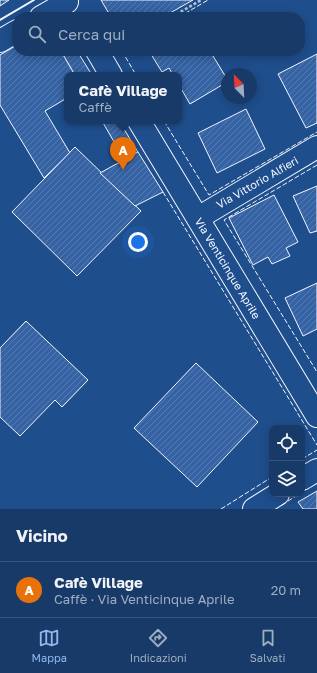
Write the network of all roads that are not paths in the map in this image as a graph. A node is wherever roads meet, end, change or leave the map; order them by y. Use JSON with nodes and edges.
{"nodes":[{"id":1,"x":70,"y":6,"type":"edge"},
{"id":2,"x":54,"y":12,"type":"edge"},
{"id":3,"x":12,"y":34,"type":"edge"},
{"id":4,"x":0,"y":41,"type":"edge"},
{"id":5,"x":100,"y":56,"type":"edge"},
{"id":6,"x":109,"y":72,"type":"edge"},
{"id":7,"x":141,"y":124,"type":"edge"},
{"id":8,"x":317,"y":147,"type":"edge"},
{"id":9,"x":198,"y":218,"type":"junction"},
{"id":10,"x":317,"y":416,"type":"edge"},
{"id":11,"x":317,"y":470,"type":"edge"},
{"id":12,"x":305,"y":477,"type":"edge"},
{"id":13,"x":273,"y":497,"type":"edge"},
{"id":14,"x":254,"y":509,"type":"edge"}],
"edges":[{"from":1,"to":2,"type":"street"},
{"from":3,"to":4,"type":"street"},
{"from":5,"to":6,"type":"street"},
{"from":7,"to":9,"type":"street","name":"Via Venticinque Aprile"},
{"from":8,"to":9,"type":"street","name":"Via Vittorio Alfieri"},
{"from":9,"to":10,"type":"street","name":"Via Venticinque Aprile"},
{"from":11,"to":12,"type":"street"},
{"from":13,"to":14,"type":"street"}]}
